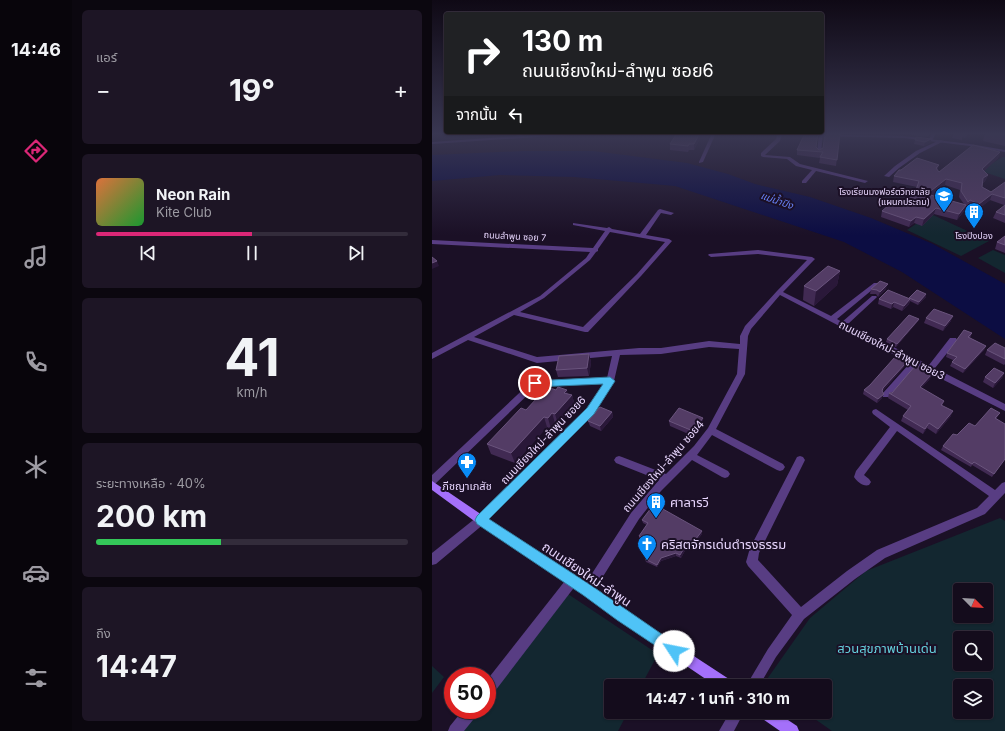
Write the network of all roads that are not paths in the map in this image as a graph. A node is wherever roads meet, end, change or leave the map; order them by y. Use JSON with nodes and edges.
{"nodes":[{"id":1,"x":808,"y":167,"type":"edge"},
{"id":2,"x":896,"y":167,"type":"edge"},
{"id":3,"x":815,"y":169,"type":"junction"},
{"id":4,"x":887,"y":176,"type":"dead end"},
{"id":5,"x":865,"y":181,"type":"dead end"},
{"id":6,"x":804,"y":182,"type":"dead end"},
{"id":7,"x":671,"y":213,"type":"dead end"},
{"id":8,"x":575,"y":224,"type":"dead end"},
{"id":9,"x":609,"y":230,"type":"junction"},
{"id":10,"x":642,"y":236,"type":"junction"},
{"id":11,"x":432,"y":242,"type":"edge"},
{"id":12,"x":596,"y":250,"type":"junction"},
{"id":13,"x":710,"y":255,"type":"dead end"},
{"id":14,"x":876,"y":284,"type":"edge"},
{"id":15,"x":779,"y":292,"type":"junction"},
{"id":16,"x":874,"y":297,"type":"dead end"},
{"id":17,"x":515,"y":313,"type":"junction"},
{"id":18,"x":832,"y":319,"type":"junction"},
{"id":19,"x":843,"y":325,"type":"junction"},
{"id":20,"x":468,"y":337,"type":"junction"},
{"id":21,"x":953,"y":340,"type":"dead end"},
{"id":22,"x":743,"y":347,"type":"junction"},
{"id":23,"x":617,"y":353,"type":"junction"},
{"id":24,"x":432,"y":356,"type":"edge"},
{"id":25,"x":915,"y":362,"type":"junction"},
{"id":26,"x":930,"y":369,"type":"junction"},
{"id":27,"x":610,"y":381,"type":"junction"},
{"id":28,"x":886,"y":395,"type":"dead end"},
{"id":29,"x":1005,"y":408,"type":"edge"},
{"id":30,"x":876,"y":412,"type":"dead end"},
{"id":31,"x":896,"y":426,"type":"junction"},
{"id":32,"x":712,"y":430,"type":"junction"},
{"id":33,"x":690,"y":455,"type":"junction"},
{"id":34,"x":619,"y":460,"type":"dead end"},
{"id":35,"x":800,"y":460,"type":"dead end"},
{"id":36,"x":780,"y":467,"type":"dead end"},
{"id":37,"x":725,"y":474,"type":"dead end"},
{"id":38,"x":667,"y":479,"type":"junction"},
{"id":39,"x":432,"y":481,"type":"edge"},
{"id":40,"x":866,"y":482,"type":"dead end"},
{"id":41,"x":432,"y":485,"type":"edge"},
{"id":42,"x":1005,"y":486,"type":"edge"},
{"id":43,"x":996,"y":496,"type":"junction"},
{"id":44,"x":481,"y":520,"type":"junction"},
{"id":45,"x":432,"y":560,"type":"edge"},
{"id":46,"x":572,"y":581,"type":"junction"},
{"id":47,"x":588,"y":590,"type":"junction"},
{"id":48,"x":800,"y":615,"type":"junction"},
{"id":49,"x":496,"y":678,"type":"edge"},
{"id":50,"x":717,"y":679,"type":"edge"},
{"id":51,"x":756,"y":679,"type":"edge"},
{"id":52,"x":465,"y":719,"type":"edge"},
{"id":53,"x":733,"y":719,"type":"edge"},
{"id":54,"x":775,"y":719,"type":"edge"},
{"id":55,"x":455,"y":731,"type":"edge"},
{"id":56,"x":726,"y":731,"type":"edge"},
{"id":57,"x":792,"y":731,"type":"edge"}],
"edges":[{"from":1,"to":3,"type":"street"},
{"from":2,"to":4,"type":"street"},
{"from":3,"to":5,"type":"street"},
{"from":3,"to":6,"type":"street"},
{"from":7,"to":10,"type":"street"},
{"from":8,"to":9,"type":"street"},
{"from":9,"to":10,"type":"street"},
{"from":9,"to":12,"type":"street"},
{"from":10,"to":17,"type":"street"},
{"from":11,"to":12,"type":"street","name":"ถนนลำพูน ซอย 7"},
{"from":12,"to":17,"type":"street"},
{"from":13,"to":15,"type":"street","name":"ถนนเชียงใหม่-ลำพูน ซอย4"},
{"from":14,"to":18,"type":"street"},
{"from":15,"to":18,"type":"street","name":"ถนนเชียงใหม่-ลำพูน ซอย3"},
{"from":15,"to":22,"type":"street","name":"ถนนเชียงใหม่-ลำพูน ซอย4"},
{"from":16,"to":19,"type":"street"},
{"from":17,"to":20,"type":"street"},
{"from":18,"to":19,"type":"street","name":"ถนนเชียงใหม่-ลำพูน ซอย3"},
{"from":19,"to":25,"type":"street","name":"ถนนเชียงใหม่-ลำพูน ซอย3"},
{"from":20,"to":23,"type":"street"},
{"from":20,"to":24,"type":"street"},
{"from":21,"to":26,"type":"street"},
{"from":22,"to":23,"type":"street"},
{"from":22,"to":32,"type":"street","name":"ถนนเชียงใหม่-ลำพูน ซอย4"},
{"from":23,"to":27,"type":"street"},
{"from":25,"to":26,"type":"street","name":"ถนนเชียงใหม่-ลำพูน ซอย3"},
{"from":25,"to":28,"type":"street"},
{"from":26,"to":29,"type":"street","name":"ถนนเชียงใหม่-ลำพูน ซอย3"},
{"from":27,"to":39,"type":"street","name":"ถนนเชียงใหม่-ลำพูน ซอย6"},
{"from":27,"to":44,"type":"street","name":"ถนนเชียงใหม่-ลำพูน ซอย6"},
{"from":30,"to":31,"type":"street"},
{"from":31,"to":40,"type":"street"},
{"from":31,"to":43,"type":"street"},
{"from":32,"to":33,"type":"street","name":"ถนนเชียงใหม่-ลำพูน ซอย4"},
{"from":32,"to":36,"type":"street"},
{"from":33,"to":37,"type":"street"},
{"from":33,"to":38,"type":"street","name":"ถนนเชียงใหม่-ลำพูน ซอย4"},
{"from":34,"to":38,"type":"street"},
{"from":35,"to":48,"type":"street"},
{"from":38,"to":47,"type":"street","name":"ถนนเชียงใหม่-ลำพูน ซอย4"},
{"from":41,"to":44,"type":"main road","name":"ถนนเชียงใหม่-ลำพูน"},
{"from":42,"to":43,"type":"street"},
{"from":43,"to":48,"type":"street"},
{"from":44,"to":45,"type":"street","name":"ถนนเชียงใหม่-ลำพูน ซอย6"},
{"from":44,"to":46,"type":"main road","name":"ถนนเชียงใหม่-ลำพูน"},
{"from":46,"to":47,"type":"main road","name":"ถนนเชียงใหม่-ลำพูน"},
{"from":46,"to":49,"type":"street"},
{"from":47,"to":50,"type":"main road","name":"ถนนเชียงใหม่-ลำพูน"},
{"from":48,"to":51,"type":"street"},
{"from":52,"to":55,"type":"street"},
{"from":53,"to":56,"type":"street"},
{"from":54,"to":57,"type":"main road"}]}
